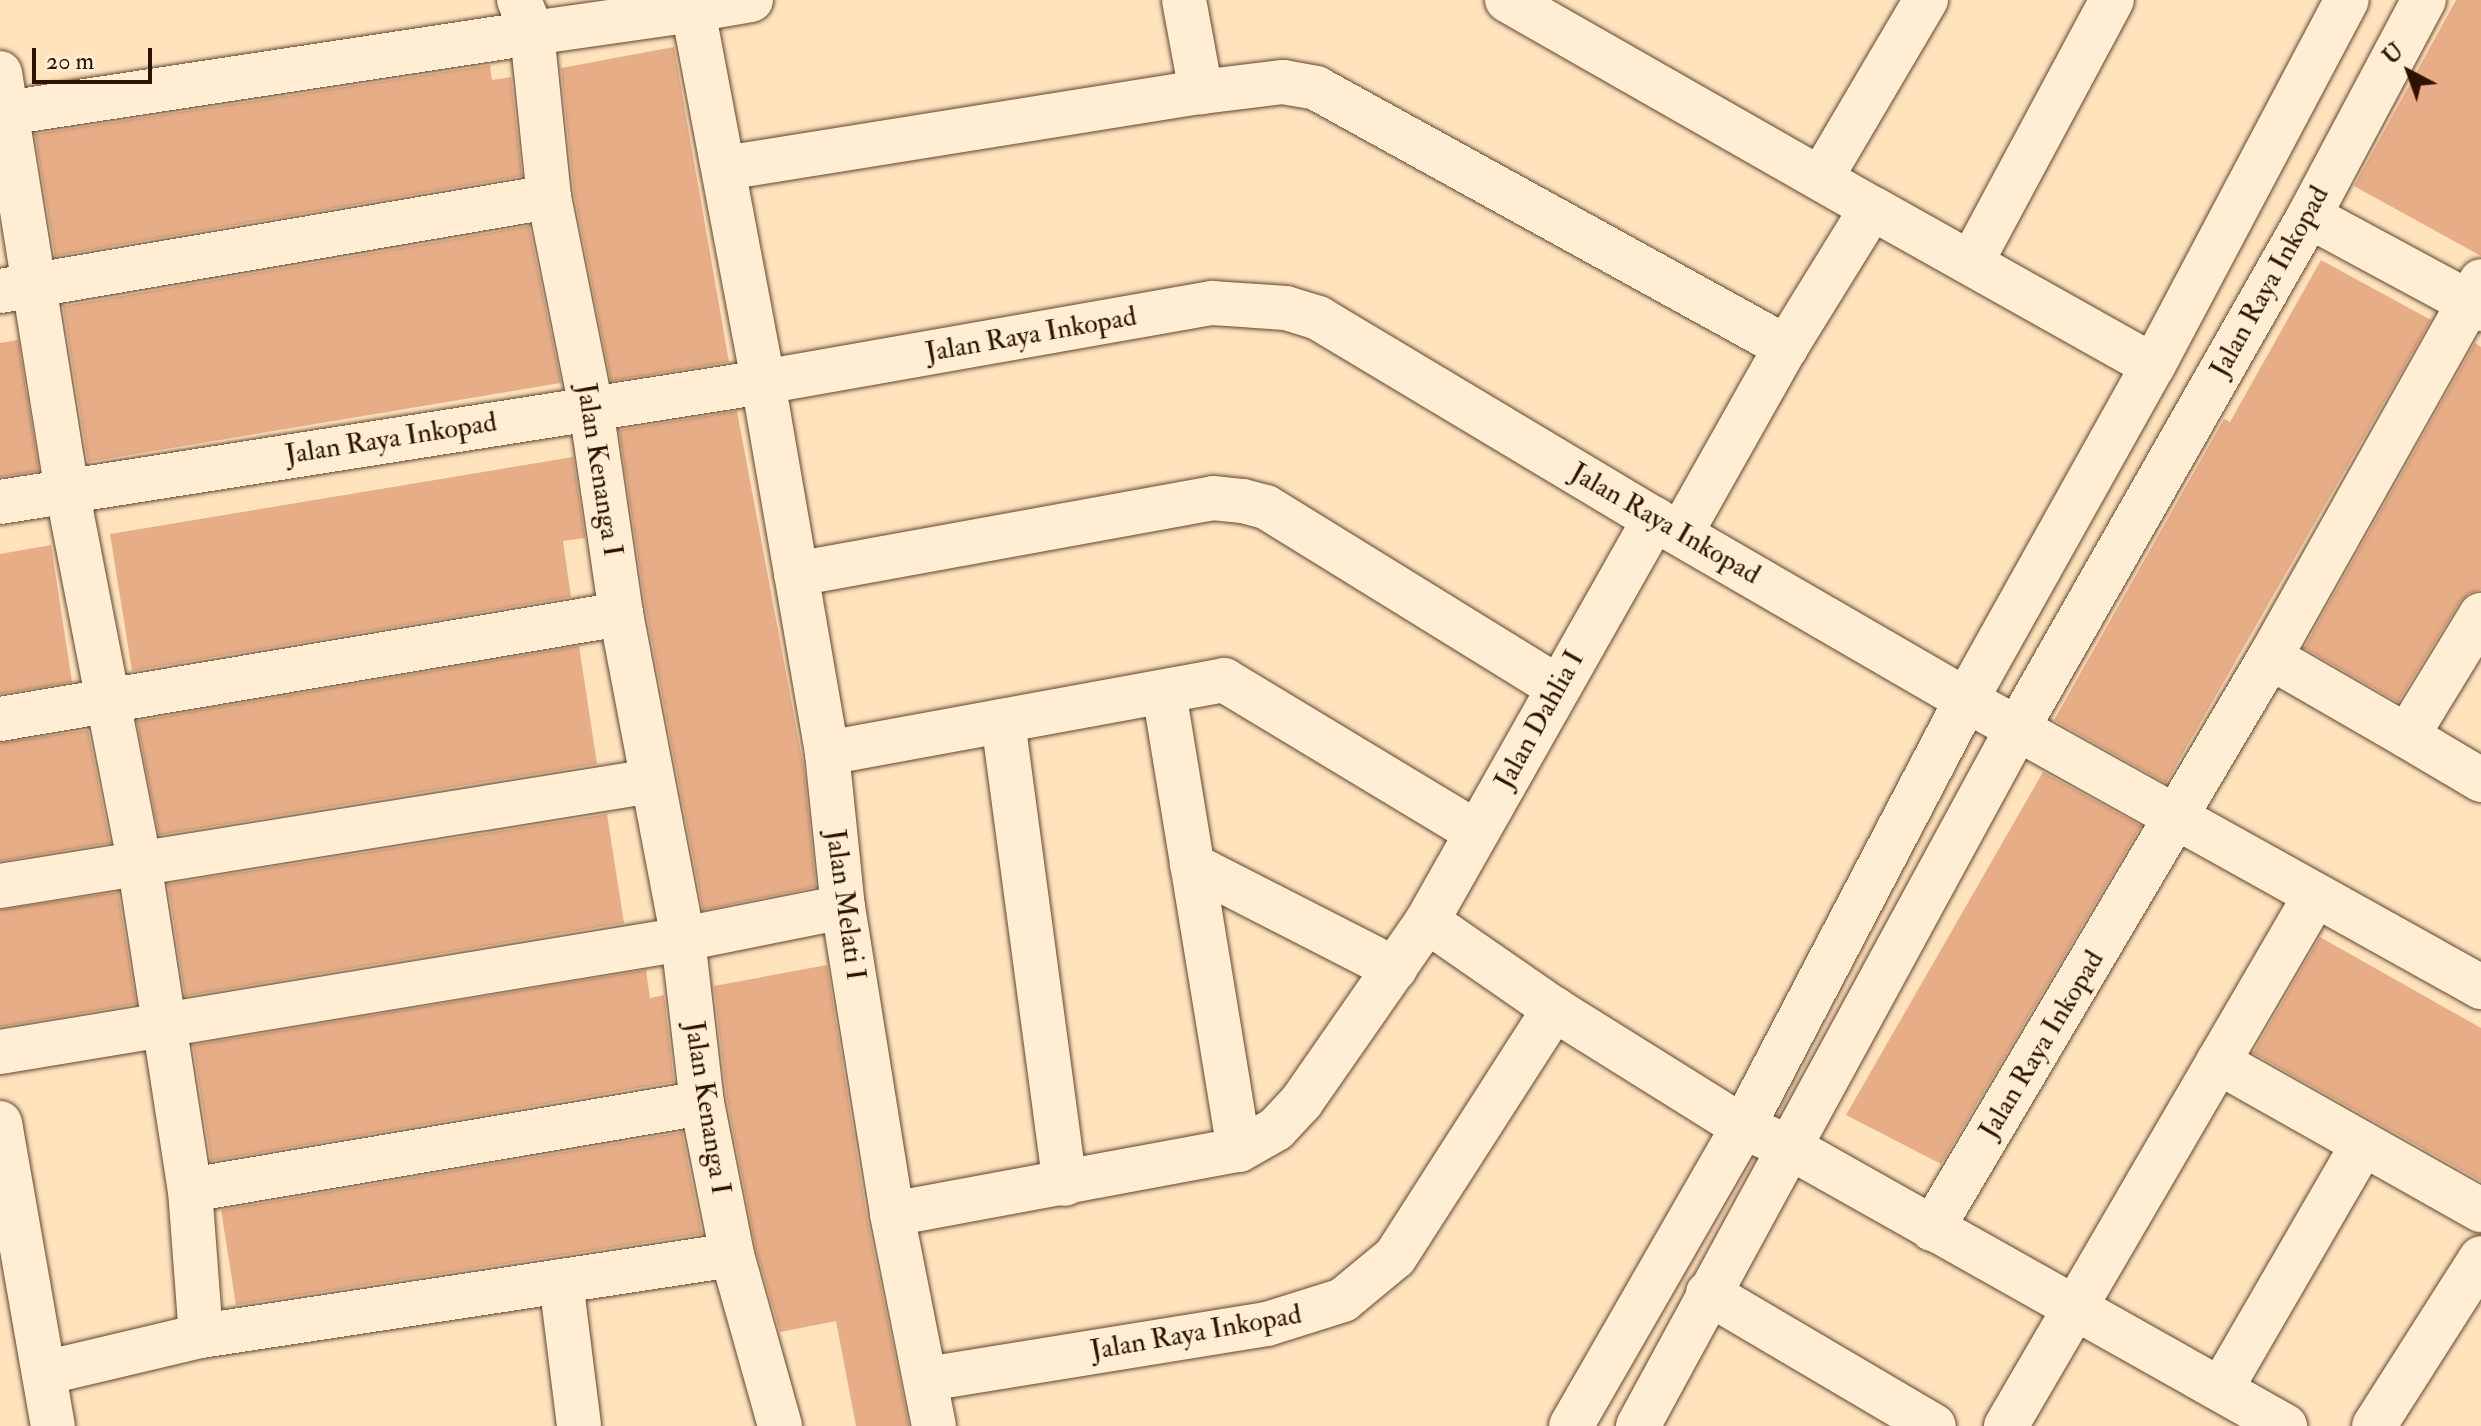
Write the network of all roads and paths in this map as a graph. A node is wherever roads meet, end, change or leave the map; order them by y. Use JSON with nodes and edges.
{"nodes":[{"id":1,"x":751,"y":0,"type":"edge"},
{"id":2,"x":1184,"y":0,"type":"edge"},
{"id":3,"x":1507,"y":0,"type":"edge"},
{"id":4,"x":1926,"y":0,"type":"edge"},
{"id":5,"x":2112,"y":0,"type":"edge"},
{"id":6,"x":2347,"y":0,"type":"edge"},
{"id":7,"x":2424,"y":0,"type":"edge"},
{"id":8,"x":693,"y":10,"type":"junction"},
{"id":9,"x":525,"y":16,"type":"edge"},
{"id":10,"x":1201,"y":92,"type":"junction"},
{"id":11,"x":2,"y":100,"type":"edge"},
{"id":12,"x":725,"y":168,"type":"junction"},
{"id":13,"x":1821,"y":178,"type":"junction"},
{"id":14,"x":549,"y":197,"type":"junction"},
{"id":15,"x":1872,"y":208,"type":"junction"},
{"id":16,"x":2309,"y":216,"type":"junction"},
{"id":17,"x":1972,"y":261,"type":"junction"},
{"id":18,"x":16,"y":288,"type":"edge"},
{"id":19,"x":2477,"y":298,"type":"edge"},
{"id":20,"x":1786,"y":347,"type":"junction"},
{"id":21,"x":2153,"y":366,"type":"junction"},
{"id":22,"x":763,"y":382,"type":"junction"},
{"id":23,"x":591,"y":408,"type":"junction"},
{"id":24,"x":67,"y":490,"type":"junction"},
{"id":25,"x":0,"y":502,"type":"edge"},
{"id":26,"x":1668,"y":526,"type":"junction"},
{"id":27,"x":796,"y":574,"type":"junction"},
{"id":28,"x":621,"y":614,"type":"junction"},
{"id":29,"x":2481,"y":615,"type":"edge"},
{"id":30,"x":2270,"y":657,"type":"junction"},
{"id":31,"x":1557,"y":687,"type":"junction"},
{"id":32,"x":1164,"y":692,"type":"junction"},
{"id":33,"x":110,"y":700,"type":"junction"},
{"id":34,"x":1966,"y":700,"type":"junction"},
{"id":35,"x":0,"y":719,"type":"edge"},
{"id":36,"x":1003,"y":721,"type":"junction"},
{"id":37,"x":2017,"y":729,"type":"junction"},
{"id":38,"x":2407,"y":736,"type":"junction"},
{"id":39,"x":827,"y":753,"type":"junction"},
{"id":40,"x":2481,"y":780,"type":"edge"},
{"id":41,"x":652,"y":781,"type":"junction"},
{"id":42,"x":2176,"y":819,"type":"junction"},
{"id":43,"x":1476,"y":832,"type":"junction"},
{"id":44,"x":139,"y":862,"type":"junction"},
{"id":45,"x":1192,"y":865,"type":"junction"},
{"id":46,"x":0,"y":886,"type":"edge"},
{"id":47,"x":2315,"y":896,"type":"junction"},
{"id":48,"x":843,"y":907,"type":"junction"},
{"id":49,"x":1427,"y":921,"type":"junction"},
{"id":50,"x":683,"y":939,"type":"junction"},
{"id":51,"x":1395,"y":969,"type":"junction"},
{"id":52,"x":2481,"y":987,"type":"edge"},
{"id":53,"x":1554,"y":1009,"type":"junction"},
{"id":54,"x":165,"y":1025,"type":"junction"},
{"id":55,"x":0,"y":1052,"type":"edge"},
{"id":56,"x":2218,"y":1062,"type":"junction"},
{"id":57,"x":702,"y":1103,"type":"junction"},
{"id":58,"x":0,"y":1123,"type":"edge"},
{"id":59,"x":1743,"y":1127,"type":"junction"},
{"id":60,"x":2363,"y":1144,"type":"junction"},
{"id":61,"x":1791,"y":1148,"type":"junction"},
{"id":62,"x":1239,"y":1150,"type":"junction"},
{"id":63,"x":1065,"y":1184,"type":"junction"},
{"id":64,"x":190,"y":1190,"type":"junction"},
{"id":65,"x":2481,"y":1210,"type":"edge"},
{"id":66,"x":892,"y":1214,"type":"junction"},
{"id":67,"x":1932,"y":1229,"type":"junction"},
{"id":68,"x":732,"y":1255,"type":"junction"},
{"id":69,"x":2481,"y":1258,"type":"edge"},
{"id":70,"x":561,"y":1281,"type":"junction"},
{"id":71,"x":1708,"y":1293,"type":"junction"},
{"id":72,"x":2076,"y":1306,"type":"junction"},
{"id":73,"x":201,"y":1336,"type":"junction"},
{"id":74,"x":44,"y":1373,"type":"junction"},
{"id":75,"x":927,"y":1379,"type":"junction"},
{"id":76,"x":2221,"y":1389,"type":"junction"},
{"id":77,"x":53,"y":1426,"type":"edge"},
{"id":78,"x":579,"y":1426,"type":"edge"},
{"id":79,"x":780,"y":1426,"type":"edge"},
{"id":80,"x":934,"y":1426,"type":"edge"},
{"id":81,"x":1571,"y":1426,"type":"edge"},
{"id":82,"x":1639,"y":1426,"type":"edge"},
{"id":83,"x":1934,"y":1426,"type":"edge"},
{"id":84,"x":2006,"y":1426,"type":"edge"},
{"id":85,"x":2285,"y":1426,"type":"edge"},
{"id":86,"x":2374,"y":1426,"type":"edge"}],
"edges":[{"from":1,"to":8,"type":"street"},
{"from":2,"to":10,"type":"street"},
{"from":3,"to":13,"type":"street"},
{"from":4,"to":13,"type":"street"},
{"from":5,"to":17,"type":"street"},
{"from":6,"to":21,"type":"street"},
{"from":7,"to":16,"type":"street","name":"Jalan Raya Inkopad"},
{"from":8,"to":9,"type":"street"},
{"from":8,"to":12,"type":"street","name":"Jalan Melati I"},
{"from":9,"to":11,"type":"street"},
{"from":9,"to":14,"type":"street","name":"Jalan Kenanga I"},
{"from":10,"to":12,"type":"street"},
{"from":10,"to":20,"type":"street"},
{"from":11,"to":18,"type":"street"},
{"from":12,"to":22,"type":"street","name":"Jalan Melati I"},
{"from":13,"to":15,"type":"street"},
{"from":14,"to":18,"type":"street"},
{"from":14,"to":23,"type":"street","name":"Jalan Kenanga I"},
{"from":15,"to":17,"type":"street"},
{"from":15,"to":20,"type":"street","name":"Jalan Dahlia I"},
{"from":16,"to":19,"type":"street"},
{"from":16,"to":37,"type":"street","name":"Jalan Raya Inkopad"},
{"from":17,"to":21,"type":"street"},
{"from":18,"to":24,"type":"street"},
{"from":19,"to":30,"type":"street"},
{"from":20,"to":26,"type":"street","name":"Jalan Dahlia I"},
{"from":21,"to":34,"type":"street"},
{"from":22,"to":23,"type":"street","name":"Jalan Raya Inkopad"},
{"from":22,"to":26,"type":"street","name":"Jalan Raya Inkopad"},
{"from":22,"to":27,"type":"street","name":"Jalan Melati I"},
{"from":23,"to":24,"type":"street","name":"Jalan Raya Inkopad"},
{"from":23,"to":28,"type":"street","name":"Jalan Kenanga I"},
{"from":24,"to":25,"type":"street","name":"Jalan Raya Inkopad"},
{"from":24,"to":33,"type":"street"},
{"from":26,"to":31,"type":"street","name":"Jalan Dahlia I"},
{"from":26,"to":34,"type":"street","name":"Jalan Raya Inkopad"},
{"from":27,"to":31,"type":"street"},
{"from":27,"to":39,"type":"street","name":"Jalan Melati I"},
{"from":28,"to":33,"type":"street"},
{"from":28,"to":41,"type":"street","name":"Jalan Kenanga I"},
{"from":29,"to":38,"type":"street"},
{"from":30,"to":38,"type":"street"},
{"from":30,"to":42,"type":"street"},
{"from":31,"to":43,"type":"street","name":"Jalan Dahlia I"},
{"from":32,"to":36,"type":"street"},
{"from":32,"to":43,"type":"street"},
{"from":32,"to":45,"type":"street"},
{"from":33,"to":35,"type":"street"},
{"from":33,"to":44,"type":"street"},
{"from":34,"to":37,"type":"street","name":"Jalan Raya Inkopad"},
{"from":34,"to":59,"type":"street"},
{"from":36,"to":39,"type":"street"},
{"from":36,"to":63,"type":"street"},
{"from":37,"to":42,"type":"street","name":"Jalan Raya Inkopad"},
{"from":37,"to":61,"type":"street","name":"Jalan Raya Inkopad"},
{"from":38,"to":40,"type":"street"},
{"from":39,"to":48,"type":"street","name":"Jalan Melati I"},
{"from":41,"to":44,"type":"street"},
{"from":41,"to":50,"type":"street","name":"Jalan Kenanga I"},
{"from":42,"to":47,"type":"street","name":"Jalan Raya Inkopad"},
{"from":42,"to":67,"type":"street","name":"Jalan Raya Inkopad"},
{"from":43,"to":49,"type":"street","name":"Jalan Dahlia I"},
{"from":44,"to":46,"type":"street"},
{"from":44,"to":54,"type":"street"},
{"from":45,"to":51,"type":"street"},
{"from":45,"to":62,"type":"street"},
{"from":47,"to":52,"type":"street","name":"Jalan Raya Inkopad"},
{"from":47,"to":56,"type":"street"},
{"from":48,"to":50,"type":"street"},
{"from":48,"to":66,"type":"street","name":"Jalan Melati I"},
{"from":49,"to":51,"type":"street"},
{"from":49,"to":53,"type":"street"},
{"from":50,"to":54,"type":"street"},
{"from":50,"to":57,"type":"street","name":"Jalan Kenanga I"},
{"from":51,"to":62,"type":"street"},
{"from":53,"to":59,"type":"street"},
{"from":53,"to":75,"type":"street","name":"Jalan Raya Inkopad"},
{"from":54,"to":55,"type":"street"},
{"from":54,"to":64,"type":"street"},
{"from":56,"to":60,"type":"street"},
{"from":56,"to":72,"type":"street"},
{"from":57,"to":64,"type":"street"},
{"from":57,"to":68,"type":"street","name":"Jalan Kenanga I"},
{"from":58,"to":74,"type":"street"},
{"from":59,"to":61,"type":"street"},
{"from":59,"to":81,"type":"street"},
{"from":60,"to":65,"type":"street"},
{"from":60,"to":76,"type":"street"},
{"from":61,"to":67,"type":"street"},
{"from":61,"to":71,"type":"street","name":"Jalan Raya Inkopad"},
{"from":62,"to":63,"type":"street"},
{"from":63,"to":66,"type":"street"},
{"from":64,"to":73,"type":"street"},
{"from":66,"to":75,"type":"street","name":"Jalan Melati I"},
{"from":67,"to":72,"type":"street"},
{"from":68,"to":70,"type":"street"},
{"from":68,"to":79,"type":"street","name":"Jalan Kenanga I"},
{"from":69,"to":86,"type":"street"},
{"from":70,"to":73,"type":"street"},
{"from":70,"to":78,"type":"street"},
{"from":71,"to":82,"type":"street","name":"Jalan Raya Inkopad"},
{"from":71,"to":83,"type":"street"},
{"from":72,"to":76,"type":"street"},
{"from":72,"to":84,"type":"street"},
{"from":73,"to":74,"type":"street"},
{"from":74,"to":77,"type":"street"},
{"from":75,"to":80,"type":"street","name":"Jalan Melati I"},
{"from":76,"to":85,"type":"street"}]}
